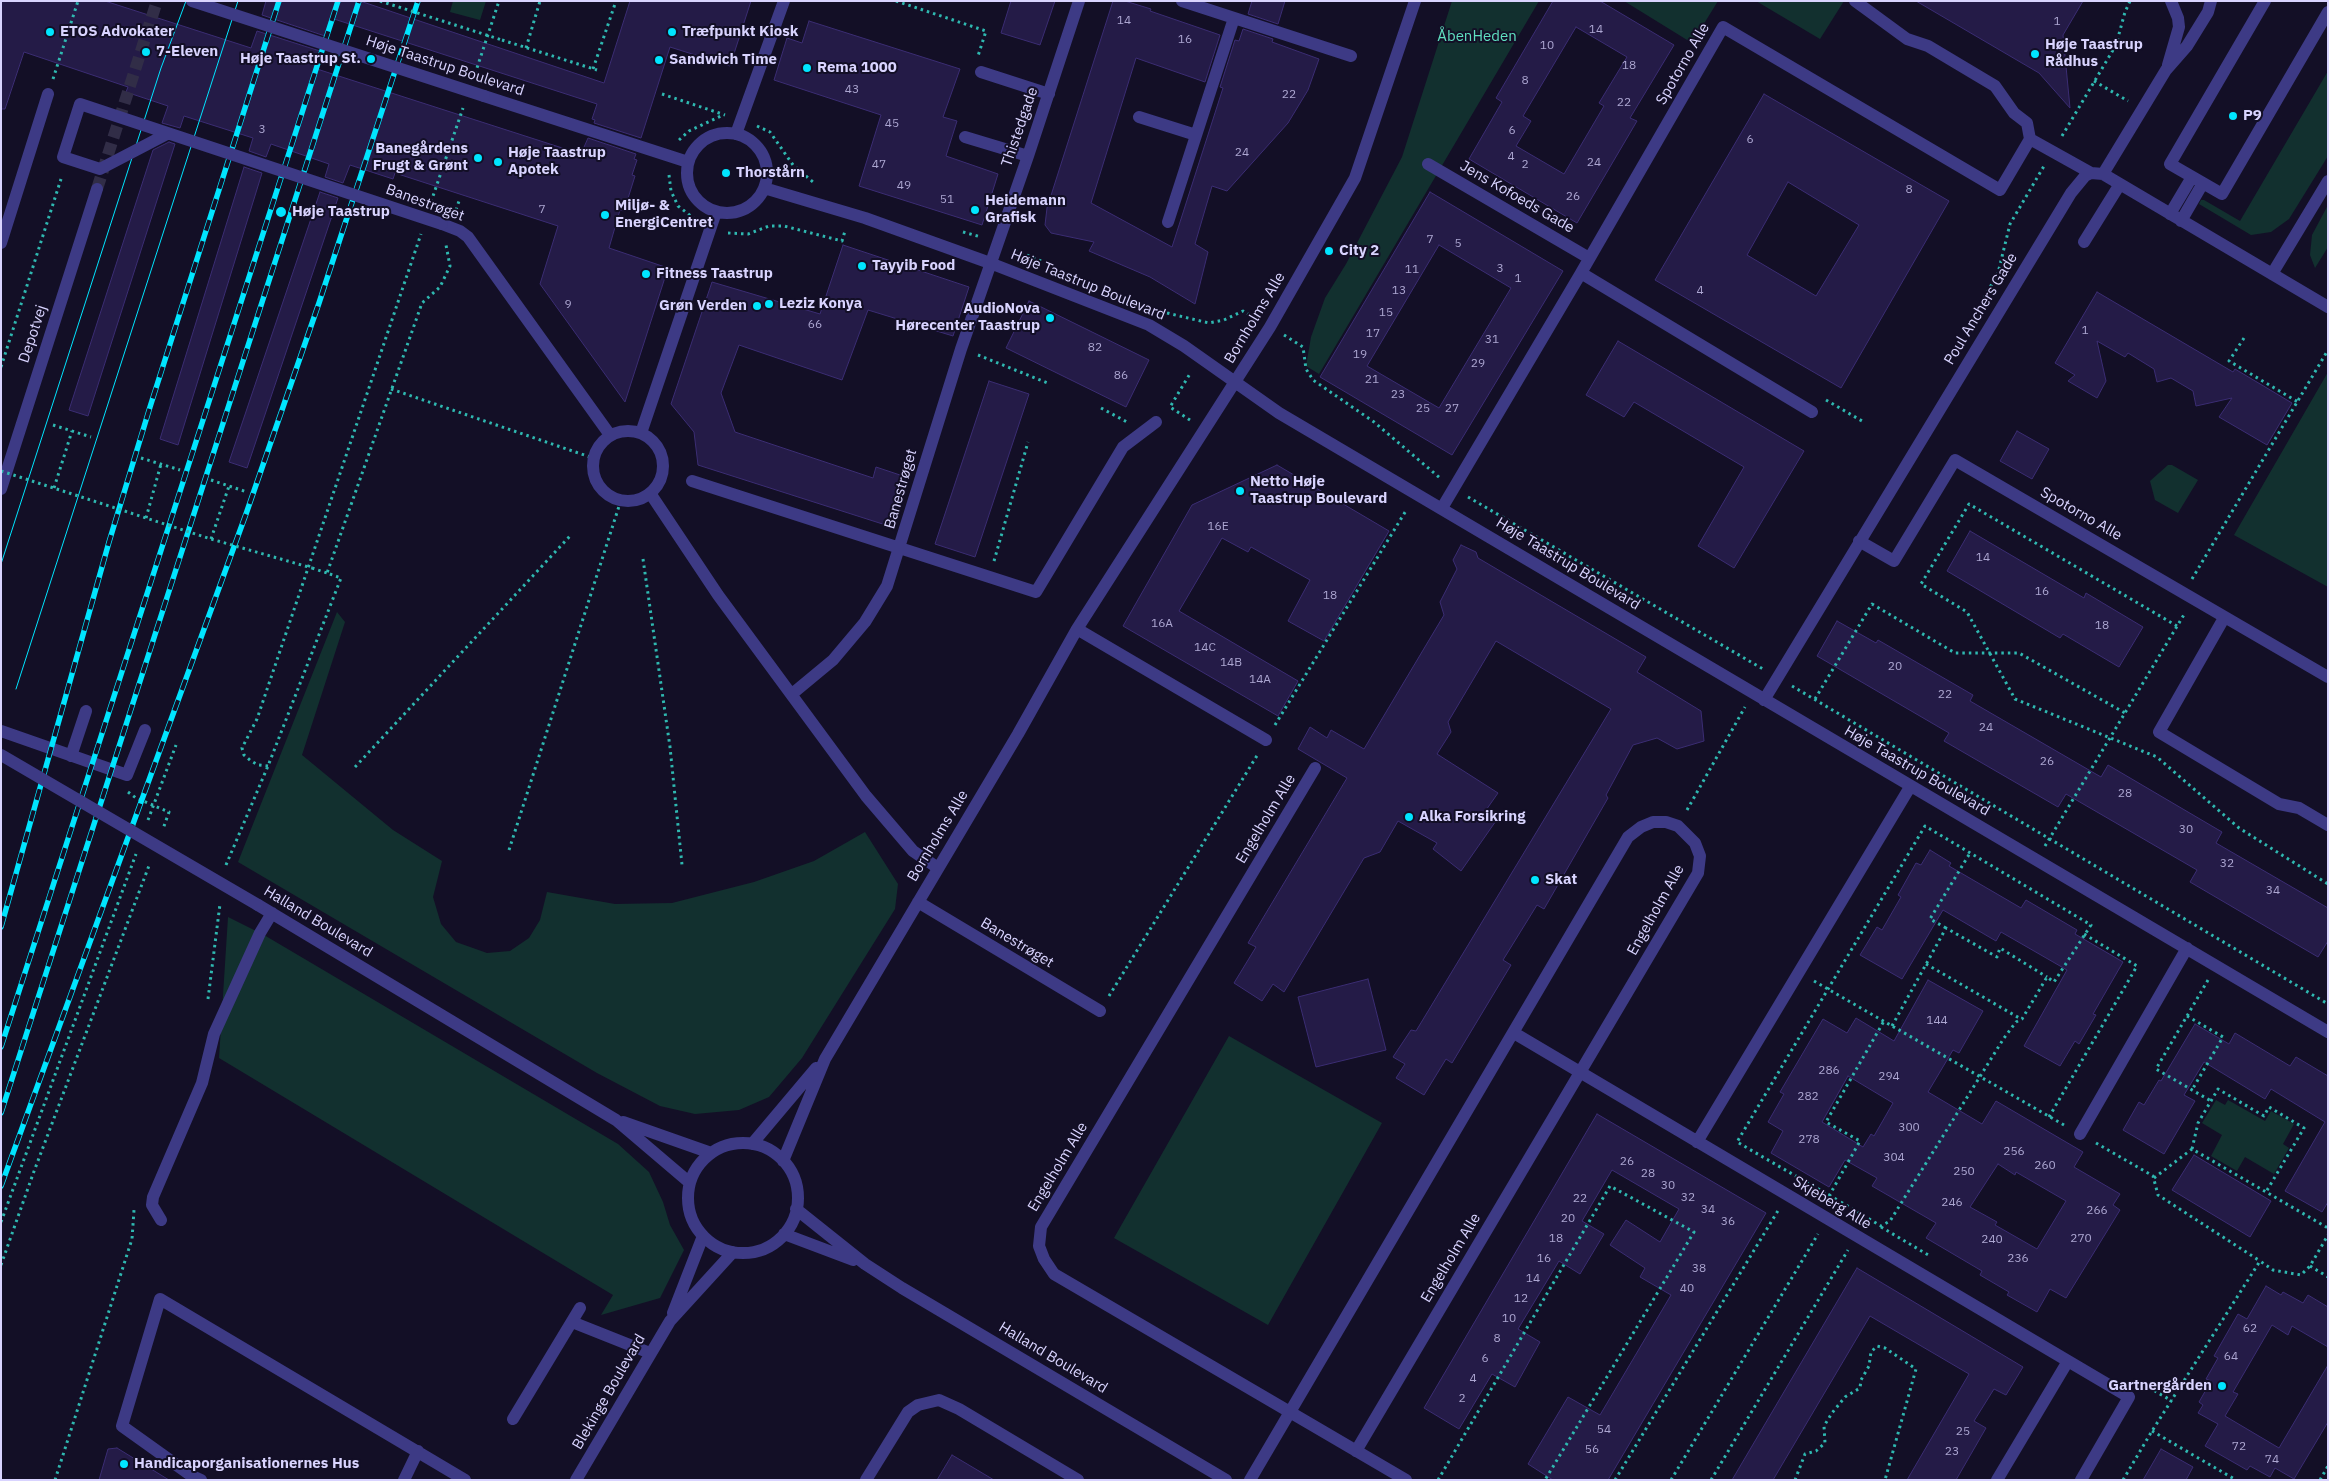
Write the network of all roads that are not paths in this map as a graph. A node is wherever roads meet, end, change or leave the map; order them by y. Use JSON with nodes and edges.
{"nodes":[{"id":1,"x":192,"y":1,"type":"edge"},
{"id":2,"x":784,"y":1,"type":"edge"},
{"id":3,"x":1078,"y":1,"type":"edge"},
{"id":4,"x":1182,"y":1,"type":"edge"},
{"id":5,"x":1415,"y":1,"type":"edge"},
{"id":6,"x":1855,"y":1,"type":"edge"},
{"id":7,"x":2170,"y":1,"type":"edge"},
{"id":8,"x":2211,"y":1,"type":"edge"},
{"id":9,"x":2265,"y":1,"type":"edge"},
{"id":10,"x":2328,"y":12,"type":"edge"},
{"id":11,"x":1234,"y":18,"type":"junction"},
{"id":12,"x":1351,"y":56,"type":"dead end"},
{"id":13,"x":2166,"y":70,"type":"junction"},
{"id":14,"x":981,"y":72,"type":"road end"},
{"id":15,"x":48,"y":94,"type":"road end"},
{"id":16,"x":1049,"y":94,"type":"junction"},
{"id":17,"x":1139,"y":118,"type":"dead end"},
{"id":18,"x":167,"y":134,"type":"junction"},
{"id":19,"x":736,"y":134,"type":"junction"},
{"id":20,"x":1196,"y":135,"type":"junction"},
{"id":21,"x":965,"y":137,"type":"dead end"},
{"id":22,"x":2030,"y":139,"type":"junction"},
{"id":23,"x":1028,"y":156,"type":"junction"},
{"id":24,"x":688,"y":162,"type":"junction"},
{"id":25,"x":1428,"y":164,"type":"dead end"},
{"id":26,"x":2097,"y":174,"type":"junction"},
{"id":27,"x":2197,"y":180,"type":"junction"},
{"id":28,"x":2328,"y":181,"type":"edge"},
{"id":29,"x":2120,"y":184,"type":"junction"},
{"id":30,"x":764,"y":188,"type":"junction"},
{"id":31,"x":97,"y":189,"type":"tunnel mouth"},
{"id":32,"x":716,"y":212,"type":"junction"},
{"id":33,"x":2176,"y":217,"type":"junction"},
{"id":34,"x":1168,"y":222,"type":"dead end"},
{"id":35,"x":2084,"y":242,"type":"dead end"},
{"id":36,"x":1,"y":243,"type":"edge"},
{"id":37,"x":1590,"y":258,"type":"junction"},
{"id":38,"x":990,"y":263,"type":"junction"},
{"id":39,"x":1581,"y":273,"type":"junction"},
{"id":40,"x":2272,"y":274,"type":"junction"},
{"id":41,"x":2328,"y":307,"type":"edge"},
{"id":42,"x":1235,"y":382,"type":"junction"},
{"id":43,"x":1812,"y":412,"type":"road end"},
{"id":44,"x":1156,"y":422,"type":"dead end"},
{"id":45,"x":642,"y":433,"type":"junction"},
{"id":46,"x":610,"y":435,"type":"junction"},
{"id":47,"x":692,"y":481,"type":"dead end"},
{"id":48,"x":1,"y":489,"type":"edge"},
{"id":49,"x":650,"y":493,"type":"junction"},
{"id":50,"x":1442,"y":508,"type":"junction"},
{"id":51,"x":1859,"y":540,"type":"junction"},
{"id":52,"x":901,"y":547,"type":"junction"},
{"id":53,"x":2224,"y":618,"type":"junction"},
{"id":54,"x":1077,"y":629,"type":"junction"},
{"id":55,"x":2328,"y":677,"type":"edge"},
{"id":56,"x":792,"y":694,"type":"junction"},
{"id":57,"x":1758,"y":697,"type":"junction"},
{"id":58,"x":86,"y":711,"type":"dead end"},
{"id":59,"x":145,"y":730,"type":"dead end"},
{"id":60,"x":1,"y":731,"type":"edge"},
{"id":61,"x":1266,"y":740,"type":"dead end"},
{"id":62,"x":1,"y":755,"type":"edge"},
{"id":63,"x":71,"y":756,"type":"junction"},
{"id":64,"x":1315,"y":768,"type":"dead end"},
{"id":65,"x":1910,"y":787,"type":"junction"},
{"id":66,"x":2328,"y":825,"type":"edge"},
{"id":67,"x":938,"y":868,"type":"junction"},
{"id":68,"x":918,"y":902,"type":"junction"},
{"id":69,"x":272,"y":913,"type":"junction"},
{"id":70,"x":2186,"y":948,"type":"junction"},
{"id":71,"x":1100,"y":1011,"type":"dead end"},
{"id":72,"x":2328,"y":1032,"type":"edge"},
{"id":73,"x":1514,"y":1033,"type":"junction"},
{"id":74,"x":824,"y":1059,"type":"junction"},
{"id":75,"x":1580,"y":1072,"type":"junction"},
{"id":76,"x":616,"y":1120,"type":"junction"},
{"id":77,"x":2080,"y":1134,"type":"road end"},
{"id":78,"x":1697,"y":1142,"type":"junction"},
{"id":79,"x":752,"y":1144,"type":"junction"},
{"id":80,"x":711,"y":1153,"type":"junction"},
{"id":81,"x":783,"y":1161,"type":"junction"},
{"id":82,"x":690,"y":1183,"type":"junction"},
{"id":83,"x":796,"y":1209,"type":"junction"},
{"id":84,"x":161,"y":1220,"type":"dead end"},
{"id":85,"x":784,"y":1234,"type":"junction"},
{"id":86,"x":703,"y":1236,"type":"junction"},
{"id":87,"x":734,"y":1252,"type":"junction"},
{"id":88,"x":865,"y":1264,"type":"junction"},
{"id":89,"x":580,"y":1308,"type":"dead end"},
{"id":90,"x":670,"y":1321,"type":"junction"},
{"id":91,"x":572,"y":1322,"type":"junction"},
{"id":92,"x":650,"y":1352,"type":"junction"},
{"id":93,"x":2068,"y":1361,"type":"junction"},
{"id":94,"x":1290,"y":1412,"type":"junction"},
{"id":95,"x":513,"y":1418,"type":"dead end"},
{"id":96,"x":1356,"y":1450,"type":"junction"},
{"id":97,"x":418,"y":1452,"type":"junction"},
{"id":98,"x":201,"y":1480,"type":"edge"},
{"id":99,"x":404,"y":1480,"type":"edge"},
{"id":100,"x":465,"y":1480,"type":"edge"},
{"id":101,"x":576,"y":1480,"type":"edge"},
{"id":102,"x":866,"y":1480,"type":"edge"},
{"id":103,"x":1078,"y":1480,"type":"edge"},
{"id":104,"x":1226,"y":1480,"type":"edge"},
{"id":105,"x":1250,"y":1480,"type":"edge"},
{"id":106,"x":1406,"y":1480,"type":"edge"},
{"id":107,"x":1998,"y":1480,"type":"edge"},
{"id":108,"x":2081,"y":1480,"type":"edge"}],
"edges":[{"from":1,"to":24,"type":"street","name":"Høje Taastrup Boulevard","bridge":true},
{"from":2,"to":19,"type":"street"},
{"from":3,"to":16,"type":"street","name":"Thistedgade"},
{"from":4,"to":11,"type":"street"},
{"from":5,"to":42,"type":"street","name":"Bornholms Alle"},
{"from":6,"to":22,"type":"street"},
{"from":7,"to":13,"type":"street"},
{"from":8,"to":13,"type":"street"},
{"from":9,"to":27,"type":"street"},
{"from":10,"to":27,"type":"street"},
{"from":11,"to":12,"type":"street"},
{"from":11,"to":20,"type":"street"},
{"from":13,"to":26,"type":"street","name":"Poul Anchers Gade"},
{"from":14,"to":16,"type":"street"},
{"from":15,"to":36,"type":"street"},
{"from":16,"to":23,"type":"street","name":"Thistedgade"},
{"from":17,"to":20,"type":"street"},
{"from":18,"to":18,"type":"street","name":"Banestrøget","bridge":true},
{"from":18,"to":46,"type":"street","name":"Banestrøget","bridge":true},
{"from":19,"to":24,"type":"street"},
{"from":19,"to":30,"type":"street"},
{"from":20,"to":34,"type":"street"},
{"from":21,"to":23,"type":"street"},
{"from":22,"to":26,"type":"street"},
{"from":22,"to":37,"type":"street","name":"Spotorno Alle"},
{"from":23,"to":38,"type":"street","name":"Thistedgade"},
{"from":24,"to":32,"type":"street"},
{"from":25,"to":37,"type":"street","name":"Jens Kofoeds Gade"},
{"from":26,"to":29,"type":"street"},
{"from":26,"to":51,"type":"street","name":"Poul Anchers Gade"},
{"from":27,"to":33,"type":"street"},
{"from":28,"to":40,"type":"street"},
{"from":29,"to":33,"type":"street"},
{"from":29,"to":35,"type":"street"},
{"from":30,"to":32,"type":"street"},
{"from":30,"to":38,"type":"street","name":"Høje Taastrup Boulevard"},
{"from":31,"to":48,"type":"street","name":"Depotvej"},
{"from":32,"to":45,"type":"street"},
{"from":33,"to":40,"type":"street"},
{"from":37,"to":39,"type":"street","name":"Spotorno Alle"},
{"from":38,"to":42,"type":"street","name":"Høje Taastrup Boulevard"},
{"from":38,"to":52,"type":"street","name":"Banestrøget"},
{"from":39,"to":43,"type":"street"},
{"from":39,"to":50,"type":"street","name":"Spotorno Alle"},
{"from":40,"to":41,"type":"street"},
{"from":42,"to":50,"type":"street","name":"Høje Taastrup Boulevard"},
{"from":42,"to":54,"type":"street","name":"Bornholms Alle"},
{"from":44,"to":52,"type":"street"},
{"from":45,"to":46,"type":"street"},
{"from":45,"to":49,"type":"street"},
{"from":46,"to":49,"type":"street"},
{"from":47,"to":52,"type":"street"},
{"from":49,"to":56,"type":"street"},
{"from":50,"to":57,"type":"street","name":"Høje Taastrup Boulevard"},
{"from":51,"to":53,"type":"street","name":"Spotorno Alle"},
{"from":51,"to":57,"type":"street","name":"Poul Anchers Gade"},
{"from":52,"to":56,"type":"street","name":"Banestrøget"},
{"from":53,"to":55,"type":"street","name":"Spotorno Alle"},
{"from":53,"to":66,"type":"street"},
{"from":54,"to":61,"type":"street"},
{"from":54,"to":67,"type":"street","name":"Bornholms Alle"},
{"from":56,"to":67,"type":"street"},
{"from":57,"to":65,"type":"street","name":"Høje Taastrup Boulevard"},
{"from":58,"to":63,"type":"street"},
{"from":59,"to":63,"type":"street"},
{"from":60,"to":63,"type":"street"},
{"from":62,"to":69,"type":"street","name":"Halland Boulevard","bridge":true},
{"from":64,"to":94,"type":"street","name":"Engelholm Alle"},
{"from":65,"to":70,"type":"street","name":"Høje Taastrup Boulevard"},
{"from":65,"to":78,"type":"street"},
{"from":67,"to":68,"type":"street","name":"Bornholms Alle"},
{"from":68,"to":71,"type":"street","name":"Banestrøget"},
{"from":68,"to":74,"type":"street","name":"Bornholms Alle"},
{"from":69,"to":76,"type":"street","name":"Halland Boulevard"},
{"from":69,"to":84,"type":"street"},
{"from":70,"to":72,"type":"street","name":"Høje Taastrup Boulevard"},
{"from":70,"to":77,"type":"street"},
{"from":73,"to":75,"type":"street","name":"Skjeberg Alle"},
{"from":73,"to":75,"type":"street","name":"Engelholm Alle"},
{"from":73,"to":94,"type":"street"},
{"from":74,"to":79,"type":"street","name":"Bornholms Alle"},
{"from":74,"to":81,"type":"street","name":"Bornholms Alle"},
{"from":75,"to":78,"type":"street","name":"Skjeberg Alle"},
{"from":75,"to":96,"type":"street","name":"Engelholm Alle"},
{"from":76,"to":80,"type":"street","name":"Halland Boulevard"},
{"from":76,"to":82,"type":"street","name":"Halland Boulevard"},
{"from":78,"to":93,"type":"street","name":"Skjeberg Alle"},
{"from":79,"to":80,"type":"street"},
{"from":79,"to":81,"type":"street"},
{"from":80,"to":82,"type":"street"},
{"from":81,"to":83,"type":"street"},
{"from":82,"to":86,"type":"street"},
{"from":83,"to":85,"type":"street"},
{"from":83,"to":88,"type":"street","name":"Halland Boulevard"},
{"from":85,"to":87,"type":"street"},
{"from":85,"to":88,"type":"street","name":"Halland Boulevard"},
{"from":86,"to":87,"type":"street"},
{"from":86,"to":90,"type":"street","name":"Blekinge Boulevard"},
{"from":87,"to":90,"type":"street","name":"Blekinge Boulevard"},
{"from":88,"to":104,"type":"street","name":"Halland Boulevard"},
{"from":89,"to":91,"type":"street"},
{"from":90,"to":92,"type":"street","name":"Blekinge Boulevard"},
{"from":91,"to":92,"type":"street"},
{"from":91,"to":95,"type":"street"},
{"from":92,"to":101,"type":"street","name":"Blekinge Boulevard"},
{"from":93,"to":107,"type":"street"},
{"from":93,"to":108,"type":"street","name":"Skjeberg Alle"},
{"from":94,"to":96,"type":"street","name":"Engelholm Alle"},
{"from":94,"to":105,"type":"street"},
{"from":96,"to":106,"type":"street","name":"Engelholm Alle"},
{"from":97,"to":98,"type":"street"},
{"from":97,"to":99,"type":"street"},
{"from":97,"to":100,"type":"street"},
{"from":102,"to":103,"type":"street"}]}
